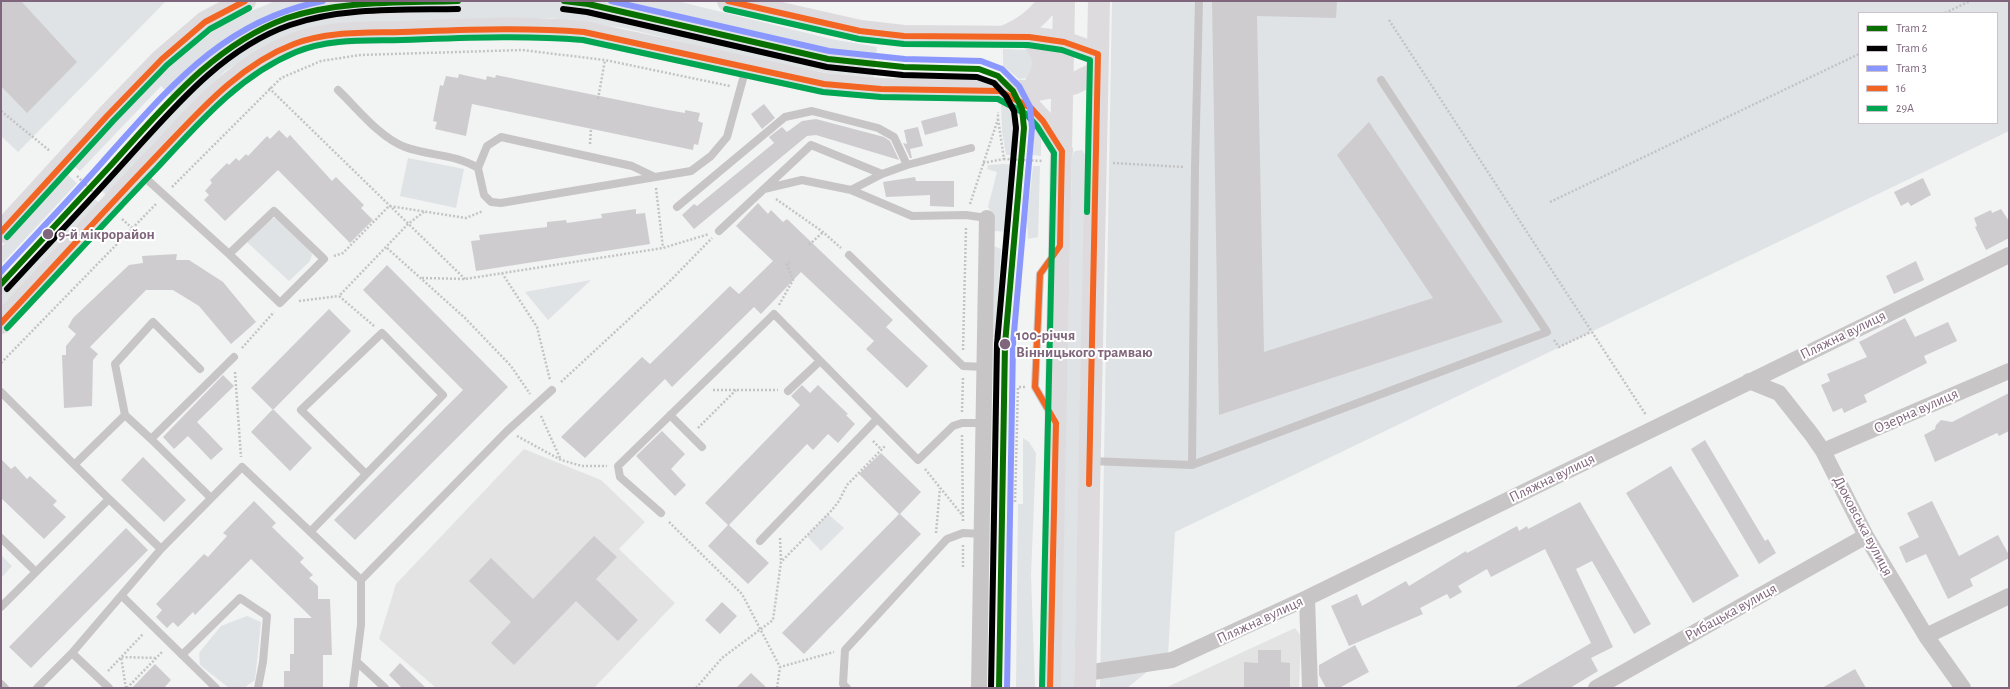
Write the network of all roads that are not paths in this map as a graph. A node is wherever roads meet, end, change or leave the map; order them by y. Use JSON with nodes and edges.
{"nodes":[{"id":1,"x":245,"y":1,"type":"edge"},
{"id":2,"x":728,"y":1,"type":"edge"},
{"id":3,"x":1050,"y":1,"type":"edge"},
{"id":4,"x":1064,"y":1,"type":"edge"},
{"id":5,"x":1074,"y":1,"type":"edge"},
{"id":6,"x":1090,"y":1,"type":"edge"},
{"id":7,"x":1099,"y":1,"type":"edge"},
{"id":8,"x":1199,"y":1,"type":"edge"},
{"id":9,"x":1003,"y":37,"type":"junction"},
{"id":10,"x":1029,"y":37,"type":"junction"},
{"id":11,"x":1064,"y":42,"type":"junction"},
{"id":12,"x":1098,"y":63,"type":"junction"},
{"id":13,"x":743,"y":78,"type":"junction"},
{"id":14,"x":1381,"y":80,"type":"dead end"},
{"id":15,"x":1062,"y":86,"type":"junction"},
{"id":16,"x":338,"y":90,"type":"dead end"},
{"id":17,"x":1000,"y":91,"type":"junction"},
{"id":18,"x":1031,"y":91,"type":"junction"},
{"id":19,"x":971,"y":148,"type":"dead end"},
{"id":20,"x":1062,"y":151,"type":"junction"},
{"id":21,"x":1096,"y":153,"type":"junction"},
{"id":22,"x":907,"y":165,"type":"junction"},
{"id":23,"x":478,"y":168,"type":"junction"},
{"id":24,"x":140,"y":174,"type":"junction"},
{"id":25,"x":882,"y":174,"type":"junction"},
{"id":26,"x":655,"y":177,"type":"junction"},
{"id":27,"x":763,"y":189,"type":"junction"},
{"id":28,"x":851,"y":190,"type":"junction"},
{"id":29,"x":677,"y":207,"type":"dead end"},
{"id":30,"x":987,"y":218,"type":"joint"},
{"id":31,"x":719,"y":231,"type":"road end"},
{"id":32,"x":1,"y":232,"type":"edge"},
{"id":33,"x":229,"y":254,"type":"junction"},
{"id":34,"x":849,"y":255,"type":"road end"},
{"id":35,"x":2009,"y":255,"type":"edge"},
{"id":36,"x":1,"y":323,"type":"edge"},
{"id":37,"x":234,"y":357,"type":"road end"},
{"id":38,"x":820,"y":361,"type":"junction"},
{"id":39,"x":985,"y":367,"type":"junction"},
{"id":40,"x":200,"y":369,"type":"dead end"},
{"id":41,"x":2009,"y":370,"type":"edge"},
{"id":42,"x":1749,"y":381,"type":"junction"},
{"id":43,"x":552,"y":390,"type":"road end"},
{"id":44,"x":788,"y":391,"type":"road end"},
{"id":45,"x":1,"y":392,"type":"edge"},
{"id":46,"x":125,"y":415,"type":"junction"},
{"id":47,"x":670,"y":415,"type":"junction"},
{"id":48,"x":877,"y":419,"type":"junction"},
{"id":49,"x":984,"y":423,"type":"junction"},
{"id":50,"x":150,"y":439,"type":"junction"},
{"id":51,"x":702,"y":447,"type":"dead end"},
{"id":52,"x":1823,"y":451,"type":"junction"},
{"id":53,"x":1090,"y":461,"type":"junction"},
{"id":54,"x":75,"y":464,"type":"junction"},
{"id":55,"x":1192,"y":464,"type":"junction"},
{"id":56,"x":366,"y":474,"type":"junction"},
{"id":57,"x":109,"y":498,"type":"junction"},
{"id":58,"x":211,"y":498,"type":"junction"},
{"id":59,"x":661,"y":513,"type":"road end"},
{"id":60,"x":310,"y":532,"type":"junction"},
{"id":61,"x":982,"y":534,"type":"junction"},
{"id":62,"x":1866,"y":536,"type":"junction"},
{"id":63,"x":1,"y":538,"type":"edge"},
{"id":64,"x":760,"y":541,"type":"dead end"},
{"id":65,"x":161,"y":549,"type":"junction"},
{"id":66,"x":36,"y":572,"type":"junction"},
{"id":67,"x":361,"y":580,"type":"junction"},
{"id":68,"x":122,"y":596,"type":"junction"},
{"id":69,"x":2009,"y":596,"type":"edge"},
{"id":70,"x":1307,"y":598,"type":"junction"},
{"id":71,"x":1,"y":607,"type":"edge"},
{"id":72,"x":1926,"y":636,"type":"junction"},
{"id":73,"x":72,"y":653,"type":"junction"},
{"id":74,"x":182,"y":655,"type":"junction"},
{"id":75,"x":356,"y":662,"type":"junction"},
{"id":76,"x":1086,"y":681,"type":"edge"},
{"id":77,"x":1,"y":684,"type":"edge"},
{"id":78,"x":1960,"y":687,"type":"edge"},
{"id":79,"x":5,"y":688,"type":"edge"},
{"id":80,"x":37,"y":688,"type":"edge"},
{"id":81,"x":109,"y":688,"type":"edge"},
{"id":82,"x":216,"y":688,"type":"edge"},
{"id":83,"x":258,"y":688,"type":"edge"},
{"id":84,"x":353,"y":688,"type":"edge"},
{"id":85,"x":385,"y":688,"type":"edge"},
{"id":86,"x":847,"y":688,"type":"edge"},
{"id":87,"x":979,"y":688,"type":"edge"},
{"id":88,"x":1050,"y":688,"type":"edge"},
{"id":89,"x":1310,"y":688,"type":"edge"},
{"id":90,"x":1596,"y":688,"type":"edge"}],
"edges":[{"from":1,"to":32,"type":"main road"},
{"from":2,"to":9,"type":"main road"},
{"from":3,"to":9,"type":"main road"},
{"from":4,"to":11,"type":"main road"},
{"from":5,"to":6,"type":"main road"},
{"from":7,"to":12,"type":"main road"},
{"from":8,"to":55,"type":"lane"},
{"from":9,"to":10,"type":"main road"},
{"from":10,"to":11,"type":"main road"},
{"from":10,"to":18,"type":"main road"},
{"from":11,"to":12,"type":"main road"},
{"from":11,"to":15,"type":"main road"},
{"from":12,"to":15,"type":"main road"},
{"from":12,"to":21,"type":"main road"},
{"from":13,"to":17,"type":"main road"},
{"from":13,"to":24,"type":"main road"},
{"from":13,"to":26,"type":"lane"},
{"from":14,"to":55,"type":"lane"},
{"from":15,"to":18,"type":"main road"},
{"from":15,"to":20,"type":"main road"},
{"from":16,"to":23,"type":"lane"},
{"from":17,"to":18,"type":"main road"},
{"from":17,"to":20,"type":"main road"},
{"from":19,"to":22,"type":"lane"},
{"from":20,"to":21,"type":"main road"},
{"from":20,"to":88,"type":"main road"},
{"from":21,"to":53,"type":"main road"},
{"from":22,"to":25,"type":"lane"},
{"from":22,"to":29,"type":"lane"},
{"from":23,"to":26,"type":"lane"},
{"from":23,"to":26,"type":"lane"},
{"from":24,"to":33,"type":"lane"},
{"from":24,"to":36,"type":"main road"},
{"from":25,"to":27,"type":"lane"},
{"from":25,"to":28,"type":"lane"},
{"from":27,"to":28,"type":"lane"},
{"from":27,"to":31,"type":"lane"},
{"from":28,"to":30,"type":"lane"},
{"from":30,"to":39,"type":"street"},
{"from":33,"to":33,"type":"lane"},
{"from":34,"to":39,"type":"lane"},
{"from":35,"to":42,"type":"street","name":"Пляжна вулиця"},
{"from":37,"to":50,"type":"lane"},
{"from":38,"to":44,"type":"lane"},
{"from":38,"to":47,"type":"lane"},
{"from":38,"to":48,"type":"lane"},
{"from":39,"to":49,"type":"street"},
{"from":40,"to":46,"type":"lane"},
{"from":41,"to":52,"type":"street","name":"Озерна вулиця"},
{"from":42,"to":52,"type":"street","name":"Дюковська вулиця"},
{"from":42,"to":70,"type":"street","name":"Пляжна вулиця"},
{"from":43,"to":67,"type":"lane"},
{"from":45,"to":54,"type":"lane"},
{"from":46,"to":50,"type":"lane"},
{"from":46,"to":54,"type":"lane"},
{"from":47,"to":51,"type":"lane"},
{"from":47,"to":59,"type":"lane"},
{"from":48,"to":49,"type":"lane"},
{"from":48,"to":64,"type":"lane"},
{"from":49,"to":61,"type":"street"},
{"from":50,"to":58,"type":"lane"},
{"from":52,"to":62,"type":"street","name":"Дюковська вулиця"},
{"from":53,"to":55,"type":"lane"},
{"from":53,"to":76,"type":"main road"},
{"from":54,"to":57,"type":"lane"},
{"from":56,"to":56,"type":"lane"},
{"from":56,"to":60,"type":"lane"},
{"from":57,"to":65,"type":"lane"},
{"from":57,"to":66,"type":"lane"},
{"from":58,"to":60,"type":"lane"},
{"from":58,"to":65,"type":"lane"},
{"from":60,"to":67,"type":"lane"},
{"from":61,"to":86,"type":"lane"},
{"from":61,"to":87,"type":"street"},
{"from":62,"to":72,"type":"street","name":"Дюковська вулиця"},
{"from":62,"to":90,"type":"street","name":"Рибацька вулиця"},
{"from":63,"to":66,"type":"lane"},
{"from":65,"to":68,"type":"lane"},
{"from":66,"to":71,"type":"lane"},
{"from":67,"to":75,"type":"lane"},
{"from":68,"to":73,"type":"lane"},
{"from":68,"to":74,"type":"lane"},
{"from":69,"to":72,"type":"street"},
{"from":70,"to":76,"type":"street","name":"Пляжна вулиця"},
{"from":70,"to":89,"type":"street"},
{"from":72,"to":78,"type":"street","name":"Дюковська вулиця"},
{"from":73,"to":80,"type":"lane"},
{"from":73,"to":81,"type":"lane"},
{"from":74,"to":82,"type":"lane"},
{"from":74,"to":83,"type":"lane"},
{"from":75,"to":84,"type":"lane"},
{"from":75,"to":85,"type":"lane"},
{"from":77,"to":79,"type":"lane"}]}
